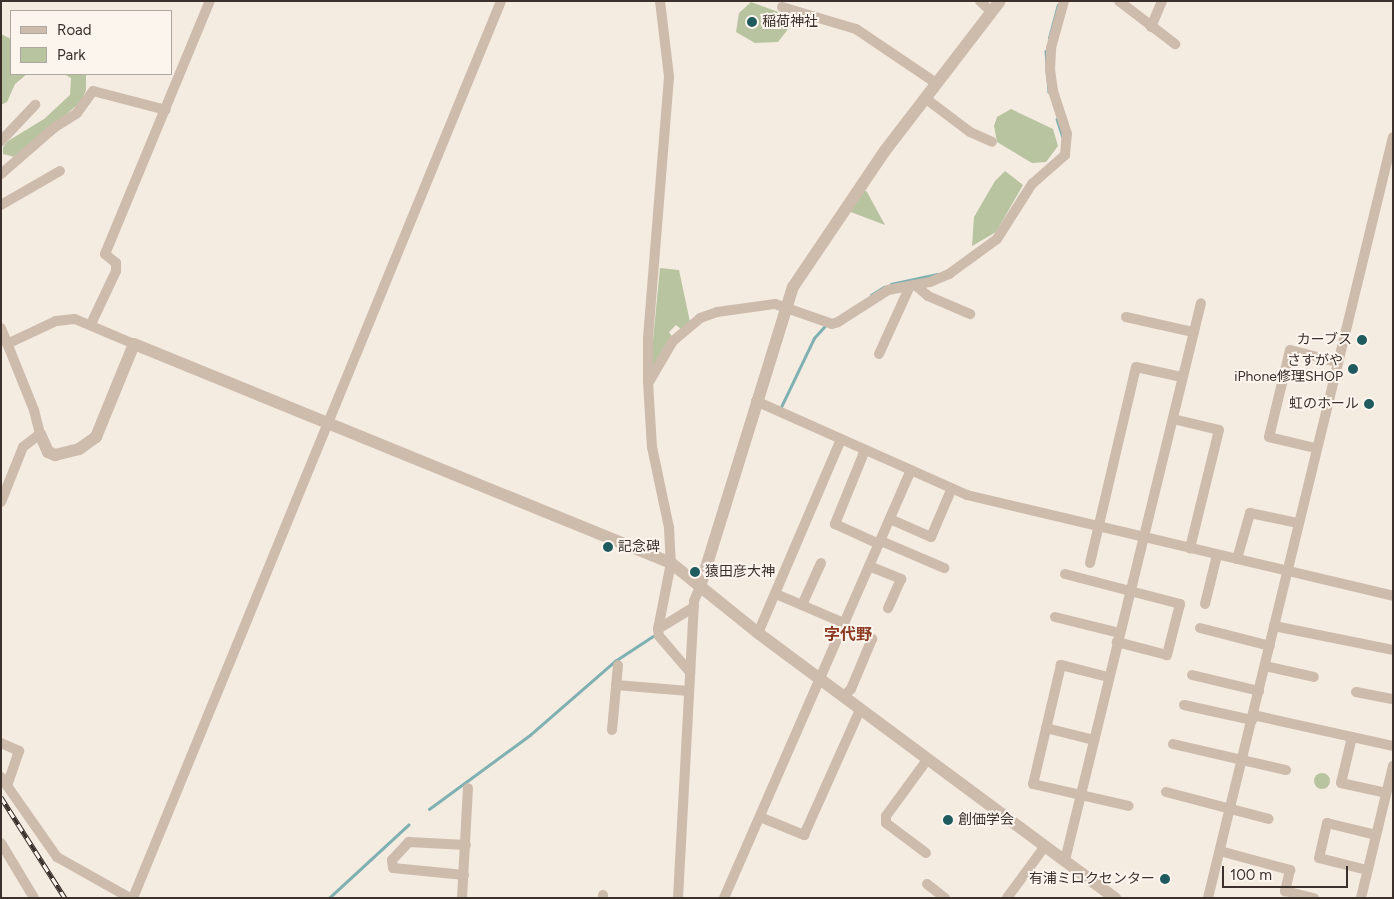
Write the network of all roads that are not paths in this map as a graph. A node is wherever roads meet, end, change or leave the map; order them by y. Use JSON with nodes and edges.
{"nodes":[{"id":1,"x":210,"y":1,"type":"edge"},
{"id":2,"x":501,"y":1,"type":"edge"},
{"id":3,"x":660,"y":1,"type":"edge"},
{"id":4,"x":980,"y":1,"type":"edge"},
{"id":5,"x":1000,"y":1,"type":"edge"},
{"id":6,"x":1064,"y":1,"type":"edge"},
{"id":7,"x":1119,"y":1,"type":"edge"},
{"id":8,"x":1162,"y":1,"type":"edge"},
{"id":9,"x":782,"y":7,"type":"dead end"},
{"id":10,"x":992,"y":12,"type":"junction"},
{"id":11,"x":1151,"y":27,"type":"junction"},
{"id":12,"x":1175,"y":44,"type":"dead end"},
{"id":13,"x":936,"y":83,"type":"junction"},
{"id":14,"x":925,"y":98,"type":"junction"},
{"id":15,"x":35,"y":105,"type":"dead end"},
{"id":16,"x":166,"y":110,"type":"junction"},
{"id":17,"x":1393,"y":137,"type":"edge"},
{"id":18,"x":1,"y":141,"type":"edge"},
{"id":19,"x":992,"y":142,"type":"dead end"},
{"id":20,"x":60,"y":171,"type":"dead end"},
{"id":21,"x":1,"y":174,"type":"edge"},
{"id":22,"x":1,"y":205,"type":"edge"},
{"id":23,"x":913,"y":285,"type":"junction"},
{"id":24,"x":1201,"y":303,"type":"dead end"},
{"id":25,"x":784,"y":307,"type":"junction"},
{"id":26,"x":970,"y":314,"type":"dead end"},
{"id":27,"x":1126,"y":318,"type":"dead end"},
{"id":28,"x":91,"y":324,"type":"junction"},
{"id":29,"x":1,"y":328,"type":"edge"},
{"id":30,"x":1193,"y":332,"type":"junction"},
{"id":31,"x":7,"y":344,"type":"junction"},
{"id":32,"x":134,"y":344,"type":"junction"},
{"id":33,"x":879,"y":354,"type":"dead end"},
{"id":34,"x":1337,"y":362,"type":"junction"},
{"id":35,"x":1181,"y":377,"type":"junction"},
{"id":36,"x":648,"y":382,"type":"junction"},
{"id":37,"x":756,"y":401,"type":"junction"},
{"id":38,"x":1172,"y":419,"type":"junction"},
{"id":39,"x":330,"y":422,"type":"junction"},
{"id":40,"x":40,"y":434,"type":"junction"},
{"id":41,"x":841,"y":440,"type":"junction"},
{"id":42,"x":1315,"y":448,"type":"junction"},
{"id":43,"x":865,"y":450,"type":"junction"},
{"id":44,"x":911,"y":470,"type":"junction"},
{"id":45,"x":952,"y":488,"type":"junction"},
{"id":46,"x":1,"y":502,"type":"edge"},
{"id":47,"x":890,"y":519,"type":"junction"},
{"id":48,"x":1298,"y":523,"type":"junction"},
{"id":49,"x":1098,"y":526,"type":"junction"},
{"id":50,"x":1143,"y":538,"type":"junction"},
{"id":51,"x":880,"y":543,"type":"junction"},
{"id":52,"x":1190,"y":548,"type":"junction"},
{"id":53,"x":1217,"y":554,"type":"junction"},
{"id":54,"x":1237,"y":559,"type":"junction"},
{"id":55,"x":671,"y":563,"type":"junction"},
{"id":56,"x":821,"y":563,"type":"dead end"},
{"id":57,"x":1090,"y":563,"type":"dead end"},
{"id":58,"x":870,"y":566,"type":"junction"},
{"id":59,"x":944,"y":568,"type":"dead end"},
{"id":60,"x":1287,"y":572,"type":"junction"},
{"id":61,"x":1065,"y":574,"type":"dead end"},
{"id":62,"x":700,"y":587,"type":"junction"},
{"id":63,"x":1130,"y":590,"type":"junction"},
{"id":64,"x":776,"y":594,"type":"junction"},
{"id":65,"x":1393,"y":596,"type":"edge"},
{"id":66,"x":1205,"y":604,"type":"dead end"},
{"id":67,"x":802,"y":605,"type":"junction"},
{"id":68,"x":694,"y":606,"type":"junction"},
{"id":69,"x":888,"y":608,"type":"dead end"},
{"id":70,"x":1055,"y":617,"type":"dead end"},
{"id":71,"x":843,"y":624,"type":"junction"},
{"id":72,"x":1274,"y":626,"type":"junction"},
{"id":73,"x":1200,"y":628,"type":"dead end"},
{"id":74,"x":658,"y":629,"type":"junction"},
{"id":75,"x":758,"y":633,"type":"junction"},
{"id":76,"x":1118,"y":638,"type":"junction"},
{"id":77,"x":1270,"y":646,"type":"junction"},
{"id":78,"x":1393,"y":650,"type":"edge"},
{"id":79,"x":618,"y":665,"type":"dead end"},
{"id":80,"x":1265,"y":666,"type":"junction"},
{"id":81,"x":690,"y":672,"type":"junction"},
{"id":82,"x":1192,"y":675,"type":"dead end"},
{"id":83,"x":1108,"y":677,"type":"junction"},
{"id":84,"x":1314,"y":677,"type":"dead end"},
{"id":85,"x":819,"y":679,"type":"junction"},
{"id":86,"x":616,"y":685,"type":"junction"},
{"id":87,"x":689,"y":691,"type":"junction"},
{"id":88,"x":1259,"y":691,"type":"junction"},
{"id":89,"x":1356,"y":692,"type":"dead end"},
{"id":90,"x":843,"y":697,"type":"junction"},
{"id":91,"x":1393,"y":699,"type":"edge"},
{"id":92,"x":1184,"y":705,"type":"dead end"},
{"id":93,"x":860,"y":710,"type":"junction"},
{"id":94,"x":1252,"y":718,"type":"junction"},
{"id":95,"x":1046,"y":728,"type":"junction"},
{"id":96,"x":612,"y":730,"type":"dead end"},
{"id":97,"x":1352,"y":737,"type":"junction"},
{"id":98,"x":1094,"y":740,"type":"junction"},
{"id":99,"x":1,"y":743,"type":"edge"},
{"id":100,"x":1173,"y":744,"type":"dead end"},
{"id":101,"x":1393,"y":746,"type":"edge"},
{"id":102,"x":1241,"y":758,"type":"junction"},
{"id":103,"x":927,"y":760,"type":"junction"},
{"id":104,"x":1393,"y":766,"type":"edge"},
{"id":105,"x":1286,"y":770,"type":"dead end"},
{"id":106,"x":4,"y":781,"type":"edge"},
{"id":107,"x":468,"y":788,"type":"dead end"},
{"id":108,"x":1166,"y":792,"type":"dead end"},
{"id":109,"x":1386,"y":793,"type":"junction"},
{"id":110,"x":1081,"y":795,"type":"junction"},
{"id":111,"x":1129,"y":806,"type":"dead end"},
{"id":112,"x":1230,"y":808,"type":"junction"},
{"id":113,"x":760,"y":817,"type":"junction"},
{"id":114,"x":1269,"y":819,"type":"dead end"},
{"id":115,"x":1376,"y":835,"type":"junction"},
{"id":116,"x":1,"y":842,"type":"edge"},
{"id":117,"x":466,"y":845,"type":"junction"},
{"id":118,"x":1045,"y":846,"type":"junction"},
{"id":119,"x":1220,"y":851,"type":"junction"},
{"id":120,"x":926,"y":853,"type":"dead end"},
{"id":121,"x":1065,"y":860,"type":"junction"},
{"id":122,"x":1367,"y":870,"type":"junction"},
{"id":123,"x":464,"y":875,"type":"junction"},
{"id":124,"x":927,"y":884,"type":"dead end"},
{"id":125,"x":34,"y":898,"type":"edge"},
{"id":126,"x":131,"y":898,"type":"edge"},
{"id":127,"x":462,"y":898,"type":"edge"},
{"id":128,"x":678,"y":898,"type":"edge"},
{"id":129,"x":724,"y":898,"type":"edge"},
{"id":130,"x":945,"y":898,"type":"edge"},
{"id":131,"x":1006,"y":898,"type":"edge"},
{"id":132,"x":1115,"y":898,"type":"edge"},
{"id":133,"x":1208,"y":898,"type":"edge"},
{"id":134,"x":1314,"y":898,"type":"edge"},
{"id":135,"x":1361,"y":898,"type":"edge"}],
"edges":[{"from":1,"to":16,"type":"street"},
{"from":2,"to":39,"type":"street"},
{"from":3,"to":36,"type":"street"},
{"from":4,"to":10,"type":"street"},
{"from":5,"to":10,"type":"street"},
{"from":6,"to":23,"type":"street"},
{"from":7,"to":11,"type":"street"},
{"from":8,"to":11,"type":"street"},
{"from":9,"to":13,"type":"street"},
{"from":10,"to":13,"type":"street"},
{"from":11,"to":12,"type":"street"},
{"from":13,"to":14,"type":"street"},
{"from":14,"to":19,"type":"street"},
{"from":14,"to":25,"type":"street"},
{"from":15,"to":18,"type":"street"},
{"from":16,"to":21,"type":"street"},
{"from":16,"to":28,"type":"street"},
{"from":17,"to":34,"type":"street"},
{"from":20,"to":22,"type":"street"},
{"from":23,"to":25,"type":"street"},
{"from":23,"to":26,"type":"street"},
{"from":23,"to":33,"type":"street"},
{"from":24,"to":30,"type":"street"},
{"from":25,"to":36,"type":"street"},
{"from":25,"to":37,"type":"street"},
{"from":27,"to":30,"type":"street"},
{"from":28,"to":31,"type":"street"},
{"from":28,"to":32,"type":"street"},
{"from":29,"to":31,"type":"street"},
{"from":30,"to":35,"type":"street"},
{"from":31,"to":40,"type":"street"},
{"from":32,"to":39,"type":"street"},
{"from":32,"to":40,"type":"street"},
{"from":34,"to":42,"type":"street"},
{"from":34,"to":42,"type":"street"},
{"from":35,"to":38,"type":"street"},
{"from":35,"to":49,"type":"street"},
{"from":36,"to":55,"type":"street"},
{"from":37,"to":41,"type":"street"},
{"from":37,"to":62,"type":"street"},
{"from":38,"to":50,"type":"street"},
{"from":38,"to":52,"type":"street"},
{"from":39,"to":55,"type":"street"},
{"from":39,"to":126,"type":"street"},
{"from":40,"to":46,"type":"street"},
{"from":41,"to":43,"type":"street"},
{"from":41,"to":64,"type":"street"},
{"from":42,"to":48,"type":"street"},
{"from":43,"to":44,"type":"street"},
{"from":43,"to":51,"type":"street"},
{"from":44,"to":45,"type":"street"},
{"from":44,"to":47,"type":"street"},
{"from":45,"to":47,"type":"street"},
{"from":45,"to":49,"type":"street"},
{"from":47,"to":51,"type":"street"},
{"from":48,"to":54,"type":"street"},
{"from":48,"to":60,"type":"street"},
{"from":49,"to":50,"type":"street"},
{"from":49,"to":57,"type":"street"},
{"from":50,"to":52,"type":"street"},
{"from":50,"to":63,"type":"street"},
{"from":51,"to":58,"type":"street"},
{"from":51,"to":59,"type":"street"},
{"from":52,"to":53,"type":"street"},
{"from":53,"to":54,"type":"street"},
{"from":53,"to":66,"type":"street"},
{"from":54,"to":60,"type":"street"},
{"from":55,"to":62,"type":"street"},
{"from":55,"to":74,"type":"street"},
{"from":56,"to":67,"type":"street"},
{"from":58,"to":69,"type":"street"},
{"from":58,"to":71,"type":"street"},
{"from":60,"to":65,"type":"street"},
{"from":60,"to":72,"type":"street"},
{"from":61,"to":63,"type":"street"},
{"from":62,"to":68,"type":"street"},
{"from":62,"to":75,"type":"street"},
{"from":63,"to":76,"type":"street"},
{"from":63,"to":76,"type":"street"},
{"from":64,"to":67,"type":"street"},
{"from":64,"to":75,"type":"street"},
{"from":67,"to":71,"type":"street"},
{"from":68,"to":74,"type":"street"},
{"from":68,"to":81,"type":"street"},
{"from":70,"to":76,"type":"street"},
{"from":71,"to":85,"type":"street"},
{"from":71,"to":90,"type":"street"},
{"from":72,"to":77,"type":"street"},
{"from":72,"to":78,"type":"street"},
{"from":73,"to":77,"type":"street"},
{"from":74,"to":81,"type":"street"},
{"from":75,"to":85,"type":"street"},
{"from":76,"to":83,"type":"street"},
{"from":77,"to":80,"type":"street"},
{"from":79,"to":86,"type":"street"},
{"from":80,"to":84,"type":"street"},
{"from":80,"to":88,"type":"street"},
{"from":81,"to":87,"type":"street"},
{"from":82,"to":88,"type":"street"},
{"from":83,"to":95,"type":"street"},
{"from":83,"to":98,"type":"street"},
{"from":85,"to":90,"type":"street"},
{"from":85,"to":113,"type":"street"},
{"from":86,"to":87,"type":"street"},
{"from":86,"to":96,"type":"street"},
{"from":87,"to":128,"type":"street"},
{"from":88,"to":94,"type":"street"},
{"from":89,"to":91,"type":"street"},
{"from":90,"to":93,"type":"street"},
{"from":92,"to":94,"type":"street"},
{"from":93,"to":103,"type":"street"},
{"from":93,"to":113,"type":"street"},
{"from":94,"to":97,"type":"street"},
{"from":94,"to":102,"type":"street"},
{"from":95,"to":98,"type":"street"},
{"from":95,"to":110,"type":"street"},
{"from":97,"to":101,"type":"street"},
{"from":97,"to":109,"type":"street"},
{"from":98,"to":110,"type":"street"},
{"from":99,"to":106,"type":"street"},
{"from":100,"to":102,"type":"street"},
{"from":102,"to":105,"type":"street"},
{"from":102,"to":112,"type":"street"},
{"from":103,"to":118,"type":"street"},
{"from":103,"to":120,"type":"street"},
{"from":104,"to":109,"type":"street"},
{"from":106,"to":126,"type":"street"},
{"from":107,"to":117,"type":"street"},
{"from":108,"to":112,"type":"street"},
{"from":109,"to":115,"type":"street"},
{"from":110,"to":111,"type":"street"},
{"from":110,"to":121,"type":"street"},
{"from":112,"to":114,"type":"street"},
{"from":112,"to":119,"type":"street"},
{"from":113,"to":129,"type":"street"},
{"from":115,"to":122,"type":"street"},
{"from":115,"to":122,"type":"street"},
{"from":116,"to":125,"type":"street"},
{"from":117,"to":123,"type":"street"},
{"from":117,"to":123,"type":"street"},
{"from":118,"to":121,"type":"street"},
{"from":118,"to":131,"type":"street"},
{"from":119,"to":133,"type":"street"},
{"from":119,"to":134,"type":"street"},
{"from":121,"to":132,"type":"street"},
{"from":122,"to":135,"type":"street"},
{"from":123,"to":127,"type":"street"},
{"from":124,"to":130,"type":"street"}]}
